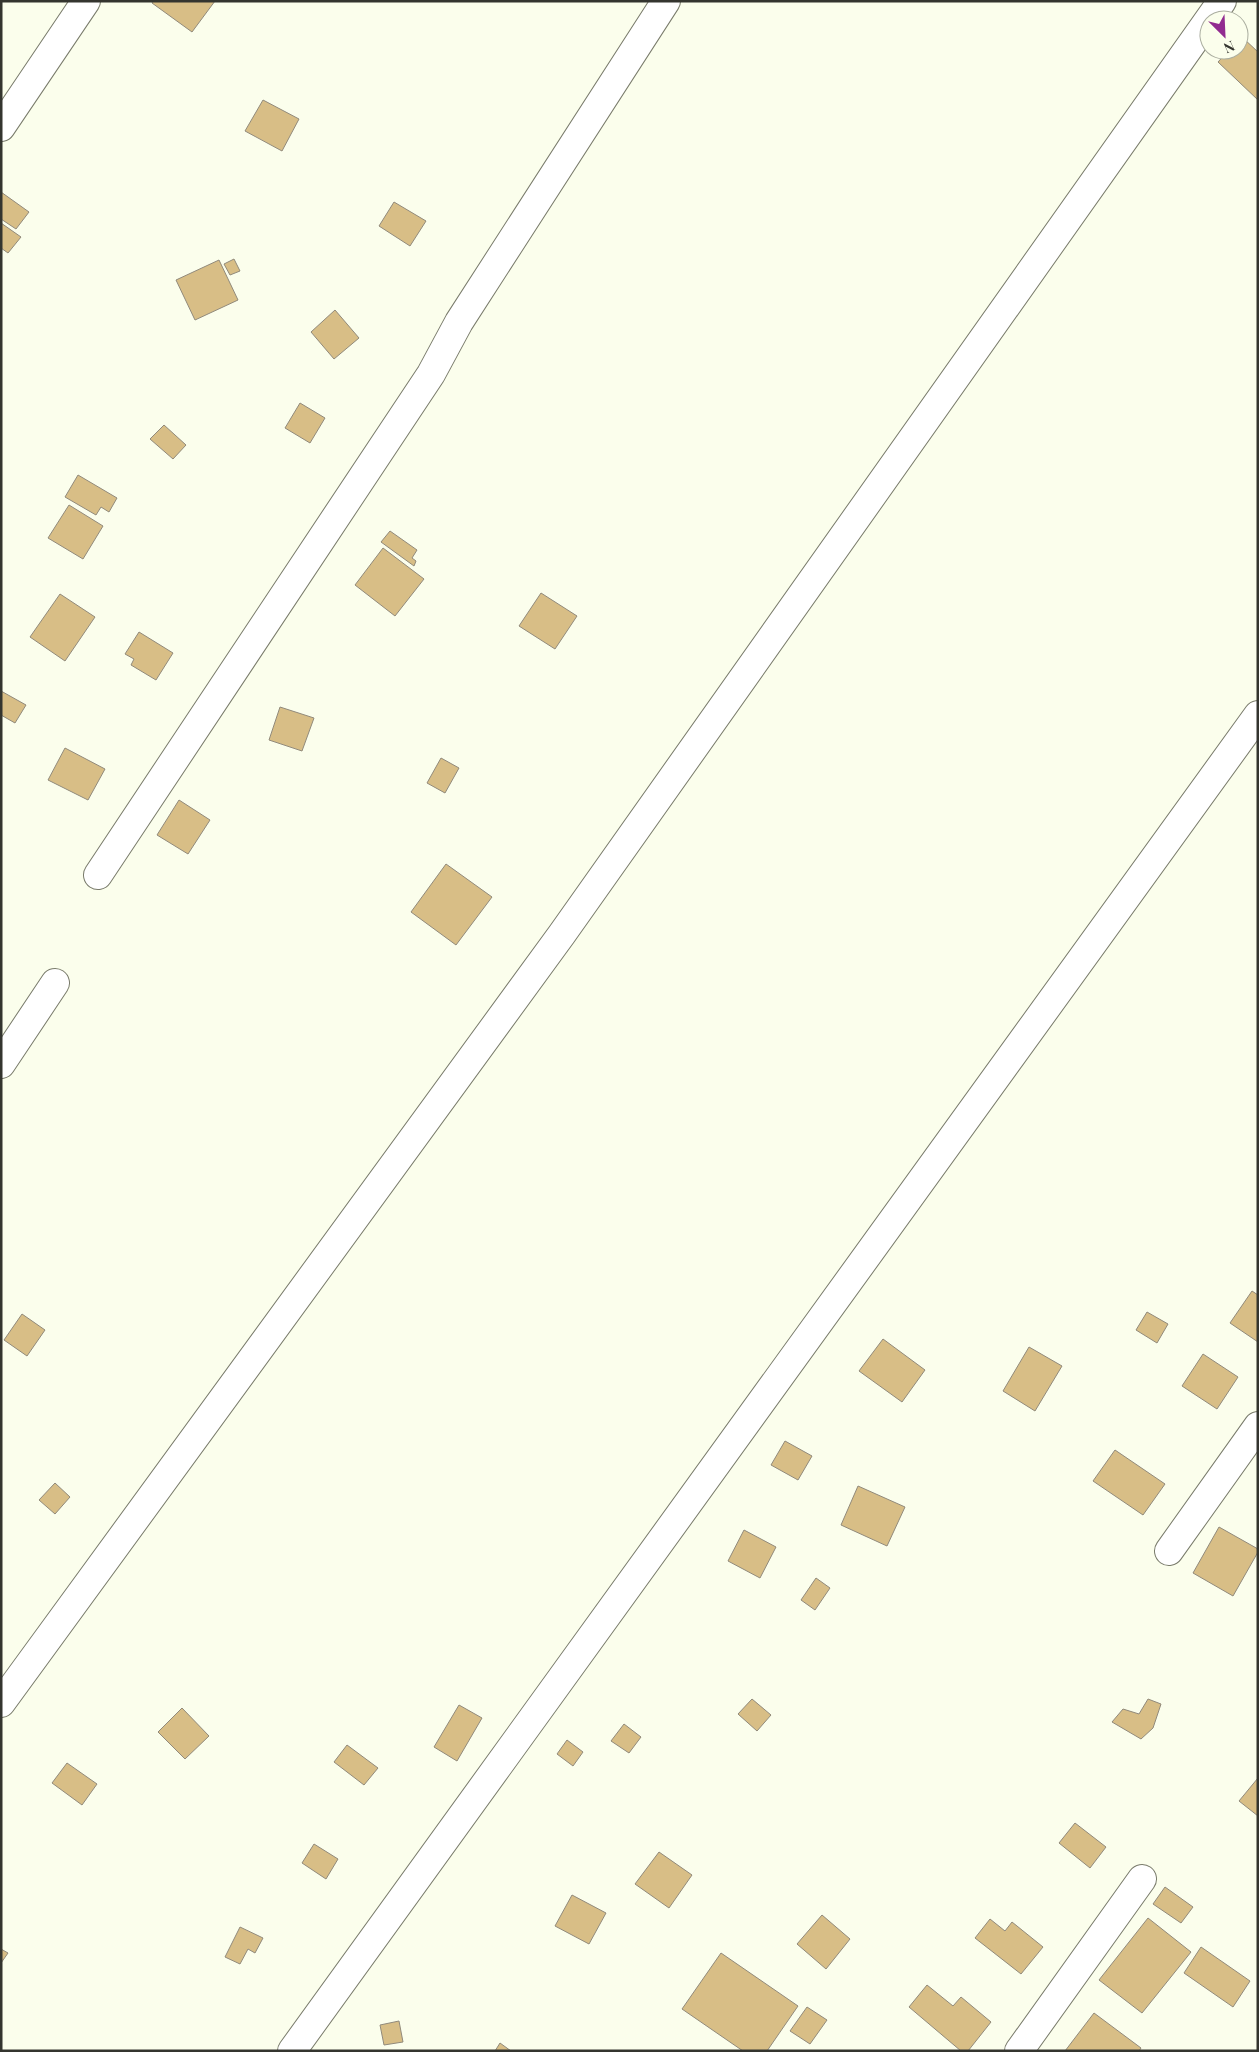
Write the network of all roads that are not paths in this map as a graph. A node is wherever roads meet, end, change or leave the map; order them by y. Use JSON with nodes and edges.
{"nodes":[{"id":1,"x":86,"y":1,"type":"edge"},
{"id":2,"x":666,"y":1,"type":"edge"},
{"id":3,"x":1222,"y":1,"type":"edge"},
{"id":4,"x":1,"y":127,"type":"edge"},
{"id":5,"x":1258,"y":715,"type":"edge"},
{"id":6,"x":98,"y":875,"type":"dead end"},
{"id":7,"x":55,"y":983,"type":"dead end"},
{"id":8,"x":1,"y":1064,"type":"edge"},
{"id":9,"x":1258,"y":1426,"type":"edge"},
{"id":10,"x":1169,"y":1551,"type":"dead end"},
{"id":11,"x":1,"y":1703,"type":"edge"},
{"id":12,"x":1142,"y":1879,"type":"dead end"},
{"id":13,"x":292,"y":2051,"type":"edge"},
{"id":14,"x":1019,"y":2051,"type":"edge"}],
"edges":[{"from":1,"to":4,"type":"street"},
{"from":2,"to":6,"type":"street"},
{"from":3,"to":11,"type":"street"},
{"from":5,"to":13,"type":"street"},
{"from":7,"to":8,"type":"street"},
{"from":9,"to":10,"type":"street"},
{"from":12,"to":14,"type":"street"}]}
